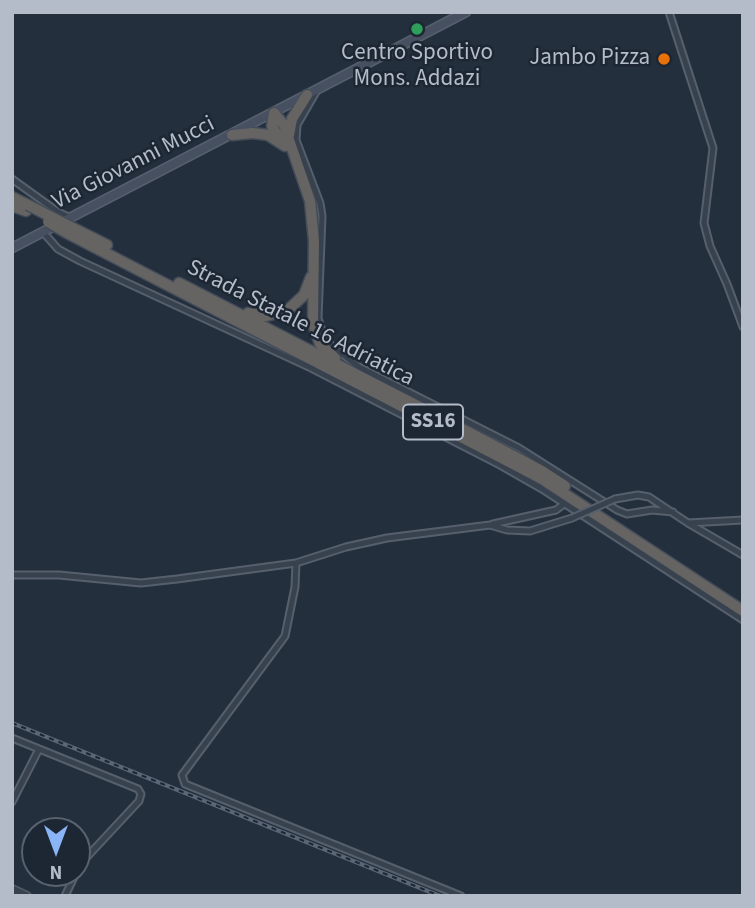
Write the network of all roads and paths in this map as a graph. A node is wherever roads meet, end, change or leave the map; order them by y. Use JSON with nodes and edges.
{"nodes":[{"id":1,"x":467,"y":12,"type":"edge"},
{"id":2,"x":669,"y":12,"type":"edge"},
{"id":3,"x":312,"y":93,"type":"junction"},
{"id":4,"x":274,"y":113,"type":"junction"},
{"id":5,"x":232,"y":135,"type":"junction"},
{"id":6,"x":287,"y":142,"type":"junction"},
{"id":7,"x":12,"y":179,"type":"edge"},
{"id":8,"x":12,"y":197,"type":"edge"},
{"id":9,"x":12,"y":205,"type":"edge"},
{"id":10,"x":27,"y":208,"type":"junction"},
{"id":11,"x":71,"y":226,"type":"junction"},
{"id":12,"x":43,"y":232,"type":"junction"},
{"id":13,"x":12,"y":248,"type":"edge"},
{"id":14,"x":313,"y":270,"type":"junction"},
{"id":15,"x":177,"y":282,"type":"junction"},
{"id":16,"x":743,"y":327,"type":"edge"},
{"id":17,"x":365,"y":378,"type":"junction"},
{"id":18,"x":564,"y":504,"type":"junction"},
{"id":19,"x":673,"y":512,"type":"junction"},
{"id":20,"x":743,"y":520,"type":"edge"},
{"id":21,"x":688,"y":523,"type":"junction"},
{"id":22,"x":490,"y":524,"type":"junction"},
{"id":23,"x":743,"y":555,"type":"edge"},
{"id":24,"x":296,"y":563,"type":"junction"},
{"id":25,"x":12,"y":575,"type":"edge"},
{"id":26,"x":743,"y":608,"type":"edge"},
{"id":27,"x":743,"y":620,"type":"edge"},
{"id":28,"x":12,"y":738,"type":"edge"},
{"id":29,"x":39,"y":750,"type":"junction"},
{"id":30,"x":12,"y":802,"type":"edge"},
{"id":31,"x":91,"y":853,"type":"edge"},
{"id":32,"x":12,"y":889,"type":"edge"},
{"id":33,"x":27,"y":896,"type":"edge"},
{"id":34,"x":461,"y":896,"type":"edge"}],
"edges":[{"from":1,"to":3,"type":"main road","name":"Via Giovanni Mucci"},
{"from":2,"to":16,"type":"street"},
{"from":3,"to":4,"type":"main road","name":"Via Giovanni Mucci"},
{"from":3,"to":6,"type":"highway"},
{"from":3,"to":19,"type":"street"},
{"from":4,"to":5,"type":"main road","name":"Via Giovanni Mucci"},
{"from":4,"to":6,"type":"highway","number":"SS16"},
{"from":5,"to":6,"type":"highway","number":"SS16"},
{"from":5,"to":11,"type":"main road","name":"Via Giovanni Mucci"},
{"from":6,"to":14,"type":"highway","number":"SS16"},
{"from":7,"to":11,"type":"street"},
{"from":8,"to":10,"type":"highway","name":"Strada Statale 16 Adriatica","number":"SS16"},
{"from":9,"to":10,"type":"highway","name":"Strada Statale 16 Adriatica","number":"SS16"},
{"from":10,"to":11,"type":"highway","name":"Strada Statale 16 Adriatica","number":"SS16","bridge":true},
{"from":11,"to":12,"type":"main road","name":"Via Giovanni Mucci"},
{"from":11,"to":15,"type":"highway","name":"Strada Statale 16 Adriatica","number":"SS16"},
{"from":11,"to":26,"type":"highway","name":"Strada Statale 16 Adriatica","number":"SS16"},
{"from":12,"to":13,"type":"main road","name":"Via Giovanni Mucci"},
{"from":12,"to":18,"type":"street"},
{"from":14,"to":15,"type":"highway","number":"SS16"},
{"from":14,"to":17,"type":"highway","number":"SS16"},
{"from":15,"to":17,"type":"highway","name":"Strada Statale 16 Adriatica","number":"SS16"},
{"from":17,"to":26,"type":"highway","name":"Strada Statale 16 Adriatica","number":"SS16"},
{"from":18,"to":22,"type":"street"},
{"from":18,"to":27,"type":"street"},
{"from":19,"to":21,"type":"street"},
{"from":19,"to":22,"type":"street","bridge":true},
{"from":20,"to":21,"type":"street"},
{"from":21,"to":23,"type":"street"},
{"from":22,"to":24,"type":"street"},
{"from":24,"to":25,"type":"street"},
{"from":24,"to":34,"type":"street"},
{"from":28,"to":29,"type":"street"},
{"from":29,"to":30,"type":"street"},
{"from":29,"to":31,"type":"street"},
{"from":32,"to":33,"type":"street"}]}
